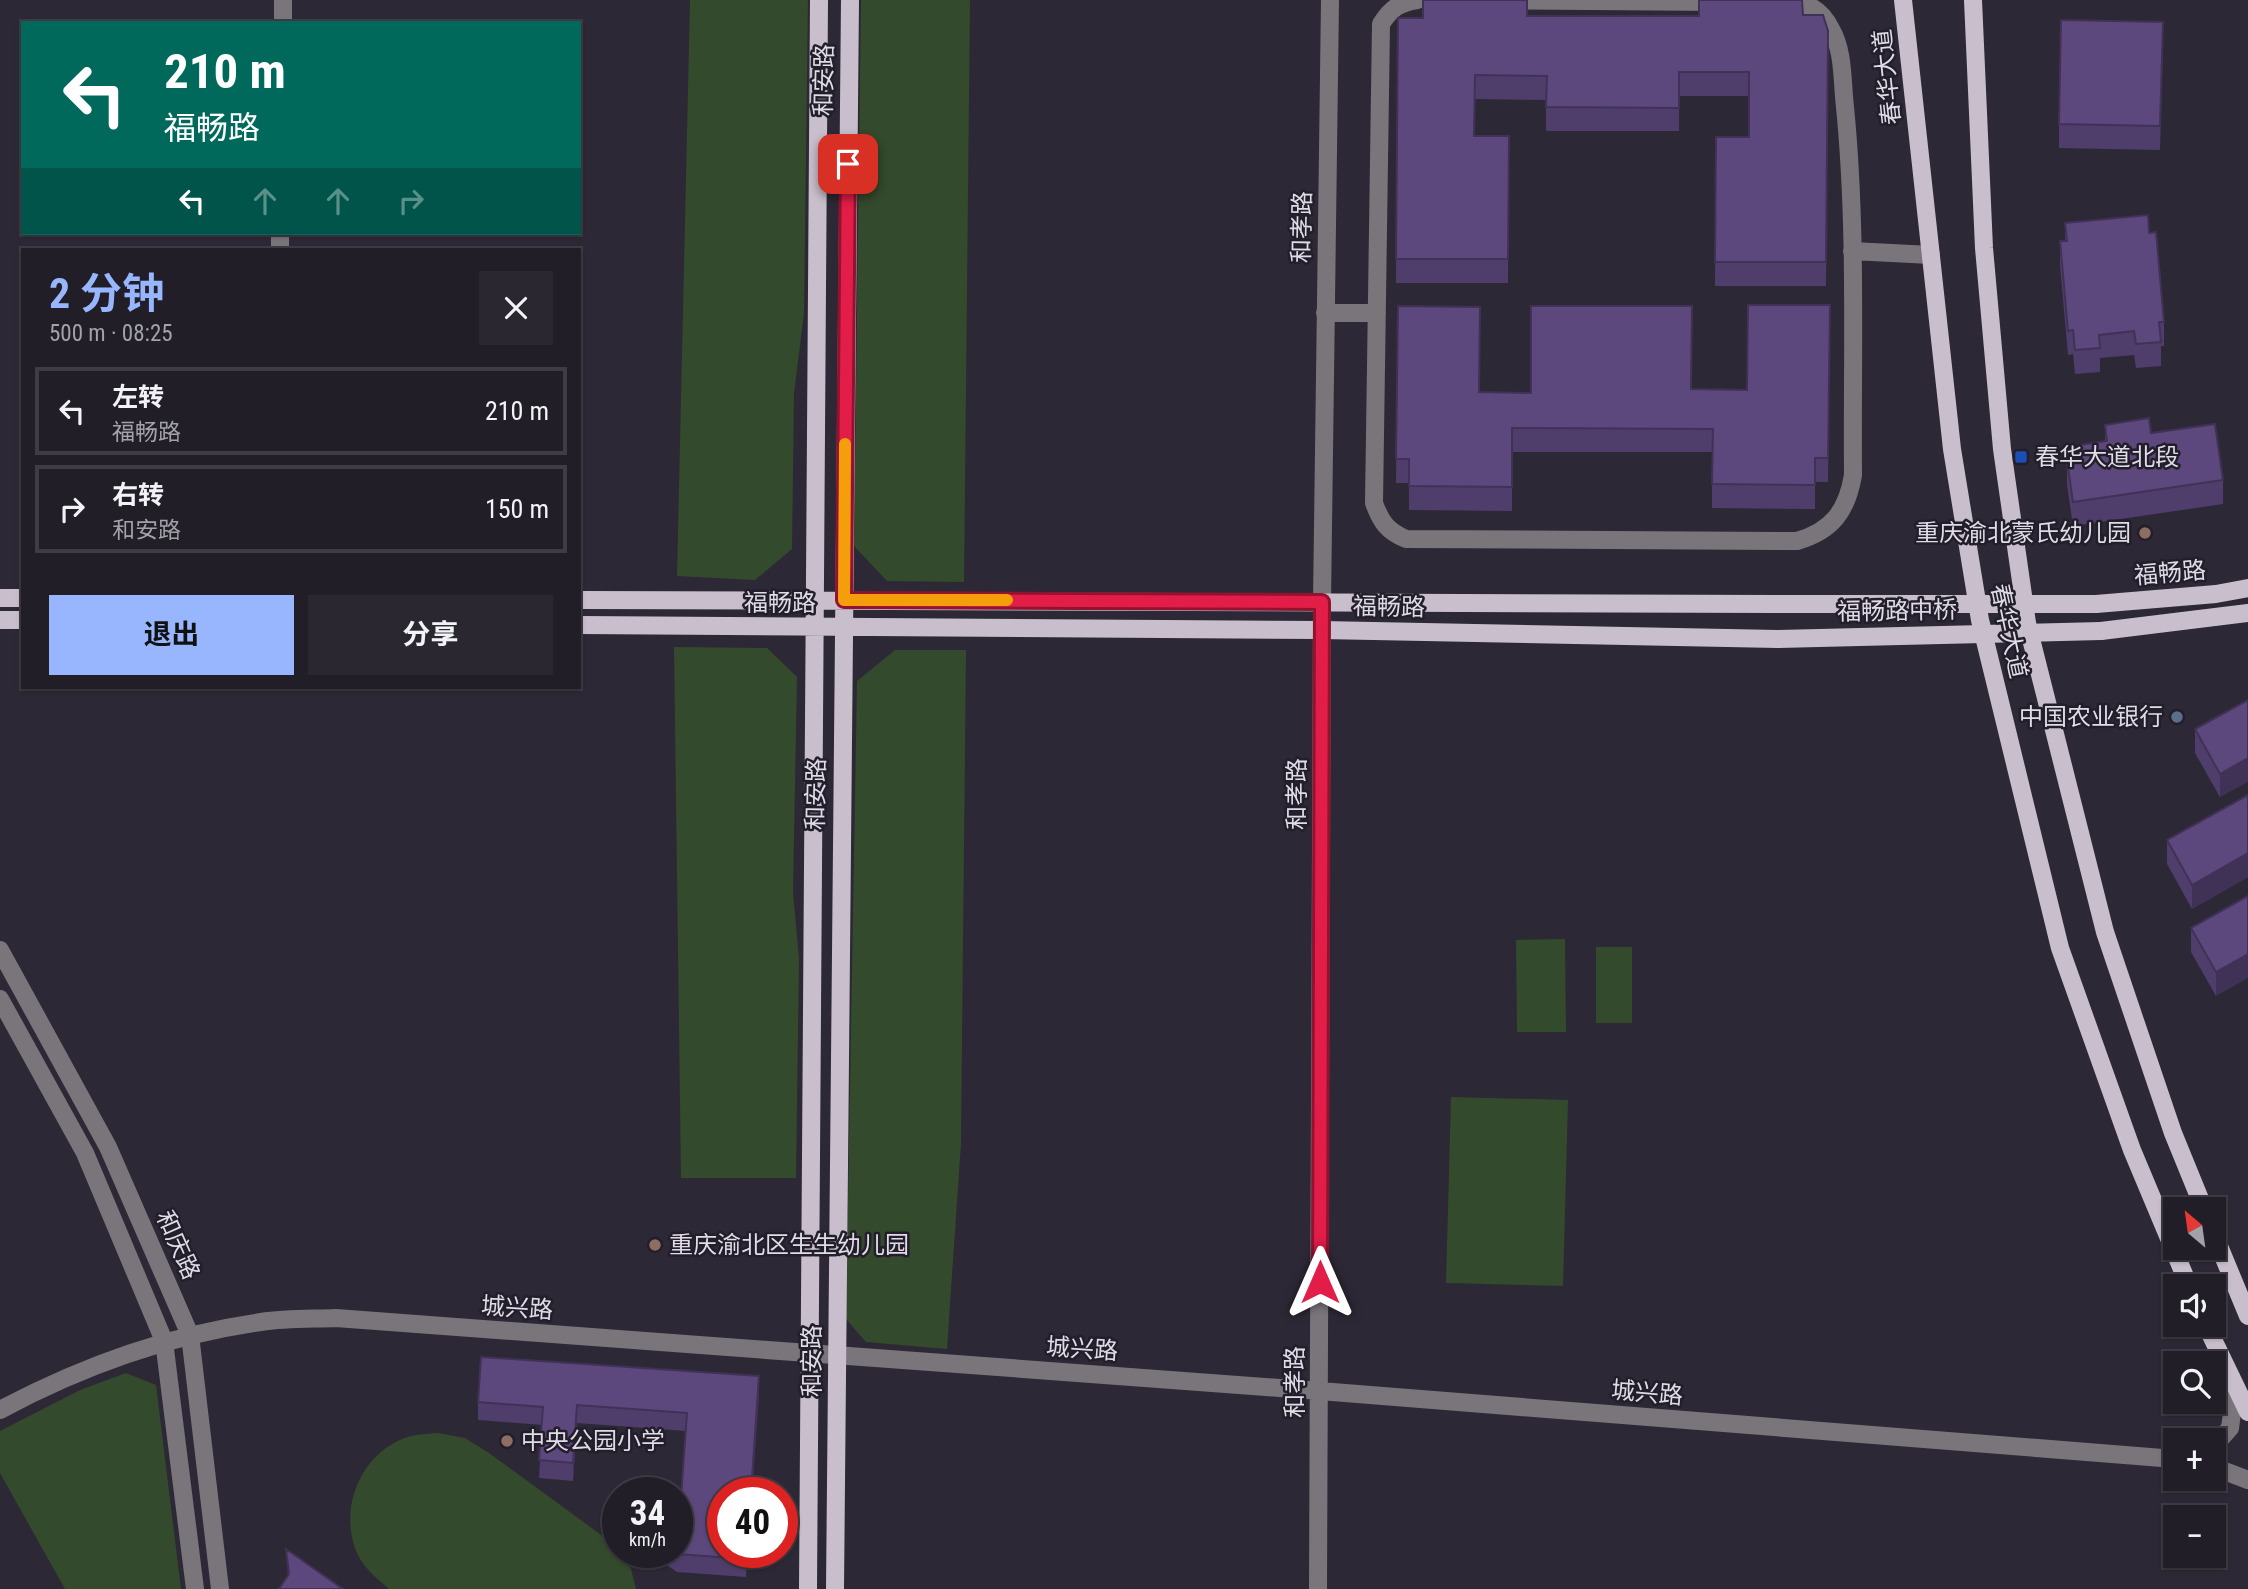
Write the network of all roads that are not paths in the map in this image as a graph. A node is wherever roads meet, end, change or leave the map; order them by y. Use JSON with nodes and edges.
{"nodes":[{"id":1,"x":283,"y":0,"type":"edge"},
{"id":2,"x":819,"y":0,"type":"edge"},
{"id":3,"x":850,"y":0,"type":"edge"},
{"id":4,"x":1330,"y":0,"type":"edge"},
{"id":5,"x":1417,"y":0,"type":"edge"},
{"id":6,"x":1468,"y":0,"type":"edge"},
{"id":7,"x":1903,"y":0,"type":"edge"},
{"id":8,"x":1973,"y":0,"type":"edge"},
{"id":9,"x":1738,"y":2,"type":"edge"},
{"id":10,"x":1765,"y":2,"type":"edge"},
{"id":11,"x":283,"y":21,"type":"edge"},
{"id":12,"x":1852,"y":251,"type":"junction"},
{"id":13,"x":1931,"y":255,"type":"junction"},
{"id":14,"x":1325,"y":313,"type":"junction"},
{"id":15,"x":1377,"y":313,"type":"junction"},
{"id":16,"x":2248,"y":588,"type":"edge"},
{"id":17,"x":0,"y":598,"type":"edge"},
{"id":18,"x":21,"y":598,"type":"edge"},
{"id":19,"x":581,"y":600,"type":"edge"},
{"id":20,"x":814,"y":600,"type":"junction"},
{"id":21,"x":844,"y":600,"type":"junction"},
{"id":22,"x":1322,"y":602,"type":"junction"},
{"id":23,"x":1777,"y":604,"type":"joint"},
{"id":24,"x":2096,"y":604,"type":"joint"},
{"id":25,"x":2248,"y":614,"type":"edge"},
{"id":26,"x":0,"y":620,"type":"edge"},
{"id":27,"x":21,"y":620,"type":"edge"},
{"id":28,"x":581,"y":625,"type":"edge"},
{"id":29,"x":842,"y":628,"type":"junction"},
{"id":30,"x":813,"y":629,"type":"junction"},
{"id":31,"x":1322,"y":630,"type":"junction"},
{"id":32,"x":2101,"y":631,"type":"joint"},
{"id":33,"x":1778,"y":639,"type":"joint"},
{"id":34,"x":0,"y":950,"type":"edge"},
{"id":35,"x":0,"y":999,"type":"edge"},
{"id":36,"x":2199,"y":1197,"type":"edge"},
{"id":37,"x":2225,"y":1260,"type":"edge"},
{"id":38,"x":2184,"y":1274,"type":"edge"},
{"id":39,"x":2248,"y":1315,"type":"edge"},
{"id":40,"x":190,"y":1335,"type":"junction"},
{"id":41,"x":2211,"y":1337,"type":"edge"},
{"id":42,"x":164,"y":1342,"type":"junction"},
{"id":43,"x":808,"y":1355,"type":"junction"},
{"id":44,"x":836,"y":1355,"type":"junction"},
{"id":45,"x":2235,"y":1390,"type":"junction"},
{"id":46,"x":1320,"y":1391,"type":"junction"},
{"id":47,"x":0,"y":1410,"type":"edge"},
{"id":48,"x":2248,"y":1412,"type":"edge"},
{"id":49,"x":2226,"y":1432,"type":"edge"},
{"id":50,"x":2163,"y":1458,"type":"edge"},
{"id":51,"x":2226,"y":1472,"type":"edge"},
{"id":52,"x":2248,"y":1480,"type":"edge"},
{"id":53,"x":195,"y":1589,"type":"edge"},
{"id":54,"x":220,"y":1589,"type":"edge"},
{"id":55,"x":808,"y":1589,"type":"edge"},
{"id":56,"x":835,"y":1589,"type":"edge"},
{"id":57,"x":1318,"y":1589,"type":"edge"}],
"edges":[{"from":1,"to":11,"type":"street"},
{"from":2,"to":20,"type":"main road","name":"和安路"},
{"from":3,"to":21,"type":"main road","name":"和安路"},
{"from":4,"to":14,"type":"street","name":"和孝路"},
{"from":5,"to":15,"type":"street"},
{"from":6,"to":9,"type":"street"},
{"from":7,"to":13,"type":"main road","name":"春华大道"},
{"from":8,"to":36,"type":"main road","name":"春华大道"},
{"from":10,"to":12,"type":"street"},
{"from":12,"to":13,"type":"street"},
{"from":12,"to":15,"type":"street"},
{"from":13,"to":38,"type":"main road","name":"春华大道"},
{"from":14,"to":15,"type":"street"},
{"from":14,"to":22,"type":"street","name":"和孝路"},
{"from":16,"to":24,"type":"main road","name":"福畅路"},
{"from":17,"to":18,"type":"main road"},
{"from":19,"to":20,"type":"main road","name":"福畅路"},
{"from":20,"to":21,"type":"main road","name":"福畅路"},
{"from":20,"to":30,"type":"main road","name":"和安路"},
{"from":21,"to":22,"type":"main road","name":"福畅路"},
{"from":21,"to":29,"type":"main road","name":"和安路"},
{"from":22,"to":23,"type":"main road","name":"福畅路"},
{"from":22,"to":31,"type":"street","name":"和孝路"},
{"from":23,"to":24,"type":"main road","name":"福畅路中桥","bridge":true},
{"from":25,"to":32,"type":"main road","name":"福畅路"},
{"from":26,"to":27,"type":"main road"},
{"from":28,"to":30,"type":"main road","name":"福畅路"},
{"from":29,"to":30,"type":"main road","name":"福畅路"},
{"from":29,"to":31,"type":"main road","name":"福畅路"},
{"from":29,"to":44,"type":"main road","name":"和安路"},
{"from":30,"to":43,"type":"main road","name":"和安路"},
{"from":31,"to":33,"type":"main road","name":"福畅路"},
{"from":31,"to":46,"type":"street","name":"和孝路"},
{"from":32,"to":33,"type":"main road","name":"福畅路中桥","bridge":true},
{"from":34,"to":40,"type":"street","name":"和庆路"},
{"from":35,"to":42,"type":"street","name":"和庆路"},
{"from":37,"to":39,"type":"main road"},
{"from":40,"to":42,"type":"street","name":"城兴路"},
{"from":40,"to":43,"type":"street","name":"城兴路"},
{"from":40,"to":54,"type":"street","name":"和庆路"},
{"from":41,"to":45,"type":"main road"},
{"from":42,"to":47,"type":"street","name":"城兴路"},
{"from":42,"to":53,"type":"street","name":"和庆路"},
{"from":43,"to":44,"type":"street","name":"城兴路"},
{"from":43,"to":55,"type":"main road","name":"和安路"},
{"from":44,"to":46,"type":"street","name":"城兴路"},
{"from":44,"to":56,"type":"main road","name":"和安路"},
{"from":45,"to":48,"type":"main road"},
{"from":45,"to":49,"type":"street"},
{"from":46,"to":50,"type":"street","name":"城兴路"},
{"from":46,"to":57,"type":"street","name":"和孝路"},
{"from":51,"to":52,"type":"street"}]}
